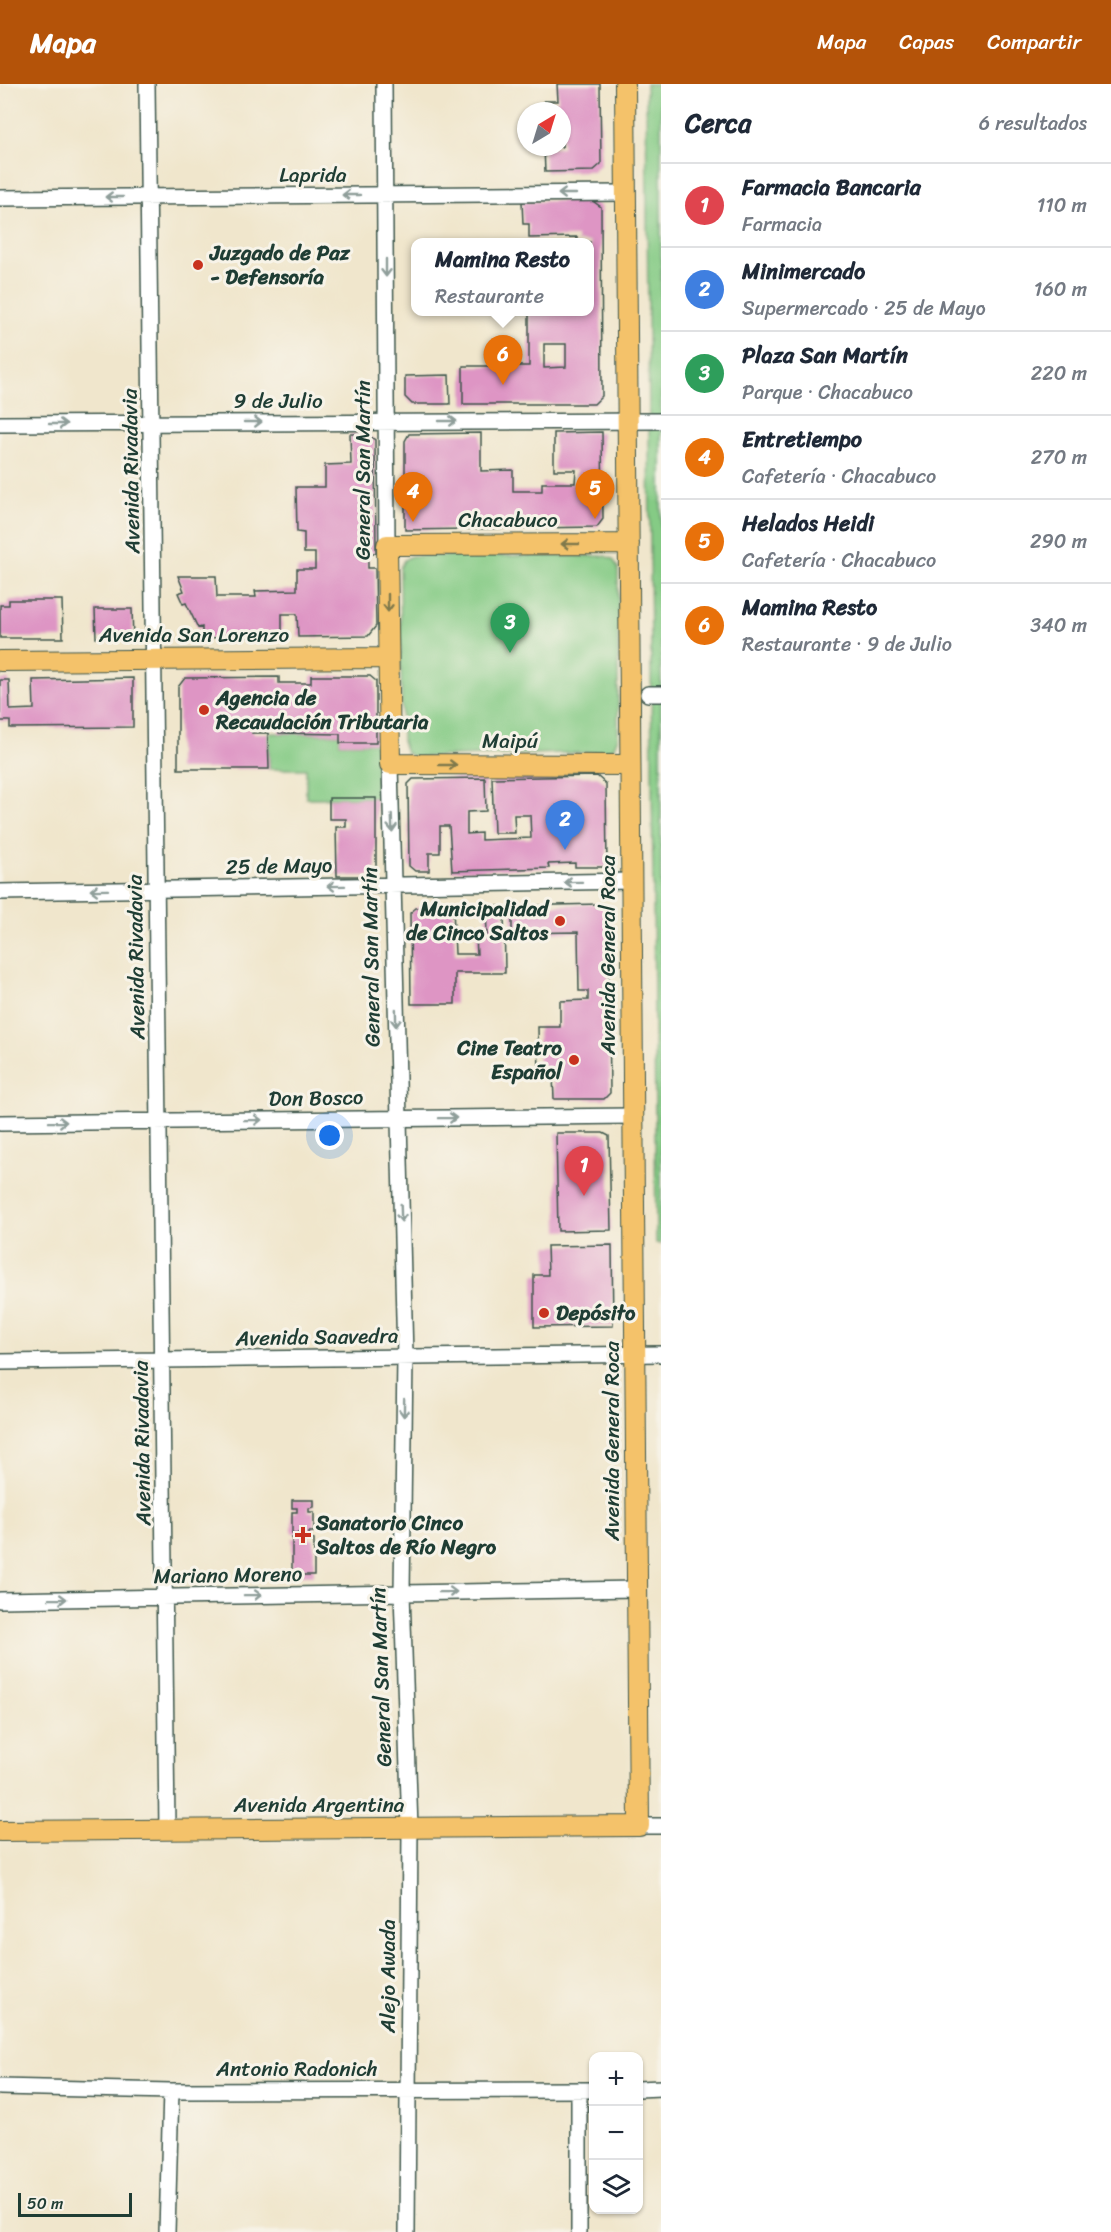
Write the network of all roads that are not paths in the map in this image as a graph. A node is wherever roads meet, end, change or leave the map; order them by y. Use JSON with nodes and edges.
{"nodes":[{"id":1,"x":147,"y":84,"type":"edge"},
{"id":2,"x":384,"y":84,"type":"edge"},
{"id":3,"x":625,"y":84,"type":"edge"},
{"id":4,"x":626,"y":193,"type":"junction"},
{"id":5,"x":385,"y":195,"type":"junction"},
{"id":6,"x":149,"y":197,"type":"junction"},
{"id":7,"x":0,"y":198,"type":"edge"},
{"id":8,"x":628,"y":421,"type":"junction"},
{"id":9,"x":661,"y":421,"type":"edge"},
{"id":10,"x":387,"y":422,"type":"junction"},
{"id":11,"x":151,"y":423,"type":"junction"},
{"id":12,"x":0,"y":424,"type":"edge"},
{"id":13,"x":629,"y":544,"type":"junction"},
{"id":14,"x":387,"y":545,"type":"junction"},
{"id":15,"x":388,"y":658,"type":"junction"},
{"id":16,"x":154,"y":660,"type":"junction"},
{"id":17,"x":0,"y":661,"type":"edge"},
{"id":18,"x":390,"y":764,"type":"junction"},
{"id":19,"x":630,"y":765,"type":"junction"},
{"id":20,"x":631,"y":881,"type":"junction"},
{"id":21,"x":394,"y":885,"type":"junction"},
{"id":22,"x":156,"y":889,"type":"junction"},
{"id":23,"x":0,"y":892,"type":"edge"},
{"id":24,"x":633,"y":1116,"type":"junction"},
{"id":25,"x":398,"y":1119,"type":"junction"},
{"id":26,"x":159,"y":1121,"type":"junction"},
{"id":27,"x":0,"y":1123,"type":"edge"},
{"id":28,"x":635,"y":1354,"type":"junction"},
{"id":29,"x":661,"y":1354,"type":"edge"},
{"id":30,"x":405,"y":1357,"type":"junction"},
{"id":31,"x":162,"y":1360,"type":"junction"},
{"id":32,"x":0,"y":1362,"type":"edge"},
{"id":33,"x":637,"y":1589,"type":"junction"},
{"id":34,"x":402,"y":1593,"type":"junction"},
{"id":35,"x":164,"y":1597,"type":"junction"},
{"id":36,"x":0,"y":1600,"type":"edge"},
{"id":37,"x":639,"y":1826,"type":"junction"},
{"id":38,"x":661,"y":1826,"type":"edge"},
{"id":39,"x":410,"y":1828,"type":"junction"},
{"id":40,"x":167,"y":1830,"type":"junction"},
{"id":41,"x":0,"y":1831,"type":"edge"},
{"id":42,"x":0,"y":2087,"type":"edge"},
{"id":43,"x":661,"y":2088,"type":"edge"},
{"id":44,"x":408,"y":2089,"type":"junction"},
{"id":45,"x":643,"y":2089,"type":"edge"},
{"id":46,"x":586,"y":2090,"type":"edge"},
{"id":47,"x":171,"y":2091,"type":"junction"},
{"id":48,"x":167,"y":2232,"type":"edge"},
{"id":49,"x":407,"y":2232,"type":"edge"},
{"id":50,"x":579,"y":2232,"type":"edge"}],
"edges":[{"from":1,"to":6,"type":"street","name":"Avenida Rivadavia"},
{"from":2,"to":5,"type":"street","name":"General San Martín"},
{"from":3,"to":4,"type":"main road","name":"Avenida General Roca"},
{"from":4,"to":5,"type":"street","name":"Laprida","one_way":true},
{"from":4,"to":8,"type":"main road","name":"Avenida General Roca"},
{"from":5,"to":6,"type":"street","name":"Laprida","one_way":true},
{"from":5,"to":10,"type":"street","name":"General San Martín","one_way":true},
{"from":6,"to":7,"type":"street","name":"Laprida","one_way":true},
{"from":6,"to":11,"type":"street","name":"Avenida Rivadavia"},
{"from":8,"to":9,"type":"street","name":"9 de Julio"},
{"from":10,"to":8,"type":"street","name":"9 de Julio","one_way":true},
{"from":8,"to":13,"type":"main road","name":"Avenida General Roca"},
{"from":11,"to":10,"type":"street","name":"9 de Julio","one_way":true},
{"from":10,"to":14,"type":"street","name":"General San Martín"},
{"from":12,"to":11,"type":"street","name":"9 de Julio","one_way":true},
{"from":11,"to":16,"type":"street","name":"Avenida Rivadavia"},
{"from":13,"to":14,"type":"main road","name":"Chacabuco","one_way":true},
{"from":13,"to":19,"type":"main road","name":"Avenida General Roca"},
{"from":14,"to":15,"type":"main road","name":"General San Martín","one_way":true},
{"from":15,"to":16,"type":"main road","name":"Avenida San Lorenzo"},
{"from":15,"to":18,"type":"main road","name":"General San Martín"},
{"from":16,"to":17,"type":"main road","name":"Avenida San Lorenzo"},
{"from":16,"to":22,"type":"street","name":"Avenida Rivadavia"},
{"from":18,"to":19,"type":"main road","name":"Maipú","one_way":true},
{"from":18,"to":21,"type":"street","name":"General San Martín","one_way":true},
{"from":19,"to":20,"type":"main road","name":"Avenida General Roca"},
{"from":20,"to":21,"type":"street","name":"25 de Mayo","one_way":true},
{"from":20,"to":24,"type":"main road","name":"Avenida General Roca"},
{"from":21,"to":22,"type":"street","name":"25 de Mayo","one_way":true},
{"from":21,"to":25,"type":"street","name":"General San Martín","one_way":true},
{"from":22,"to":23,"type":"street","name":"25 de Mayo","one_way":true},
{"from":22,"to":26,"type":"street","name":"Avenida Rivadavia"},
{"from":25,"to":24,"type":"street","name":"Don Bosco","one_way":true},
{"from":24,"to":28,"type":"main road","name":"Avenida General Roca"},
{"from":26,"to":25,"type":"street","name":"Don Bosco","one_way":true},
{"from":25,"to":30,"type":"street","name":"General San Martín","one_way":true},
{"from":27,"to":26,"type":"street","name":"Don Bosco","one_way":true},
{"from":26,"to":31,"type":"street","name":"Avenida Rivadavia"},
{"from":28,"to":29,"type":"street","name":"Avenida Saavedra"},
{"from":28,"to":30,"type":"street","name":"Avenida Saavedra"},
{"from":28,"to":33,"type":"main road","name":"Avenida General Roca"},
{"from":30,"to":31,"type":"street","name":"Avenida Saavedra"},
{"from":30,"to":34,"type":"street","name":"General San Martín","one_way":true},
{"from":31,"to":32,"type":"street","name":"Avenida Saavedra"},
{"from":31,"to":35,"type":"street","name":"Avenida Rivadavia"},
{"from":34,"to":33,"type":"street","name":"Mariano Moreno","one_way":true},
{"from":33,"to":37,"type":"main road","name":"Avenida General Roca"},
{"from":35,"to":34,"type":"street","name":"Mariano Moreno","one_way":true},
{"from":34,"to":39,"type":"street","name":"General San Martín"},
{"from":36,"to":35,"type":"street","name":"Mariano Moreno","one_way":true},
{"from":35,"to":40,"type":"street","name":"Avenida Rivadavia"},
{"from":37,"to":38,"type":"street"},
{"from":37,"to":39,"type":"main road","name":"Avenida Argentina"},
{"from":39,"to":40,"type":"main road","name":"Avenida Argentina"},
{"from":39,"to":44,"type":"street","name":"Alejo Awada"},
{"from":40,"to":41,"type":"main road","name":"Avenida Argentina"},
{"from":42,"to":47,"type":"street","name":"Antonio Radonich"},
{"from":43,"to":45,"type":"street"},
{"from":44,"to":46,"type":"street","name":"Antonio Radonich"},
{"from":44,"to":47,"type":"street","name":"Antonio Radonich"},
{"from":44,"to":49,"type":"street","name":"Alejo Awada"},
{"from":46,"to":50,"type":"street"},
{"from":47,"to":48,"type":"street"}]}
